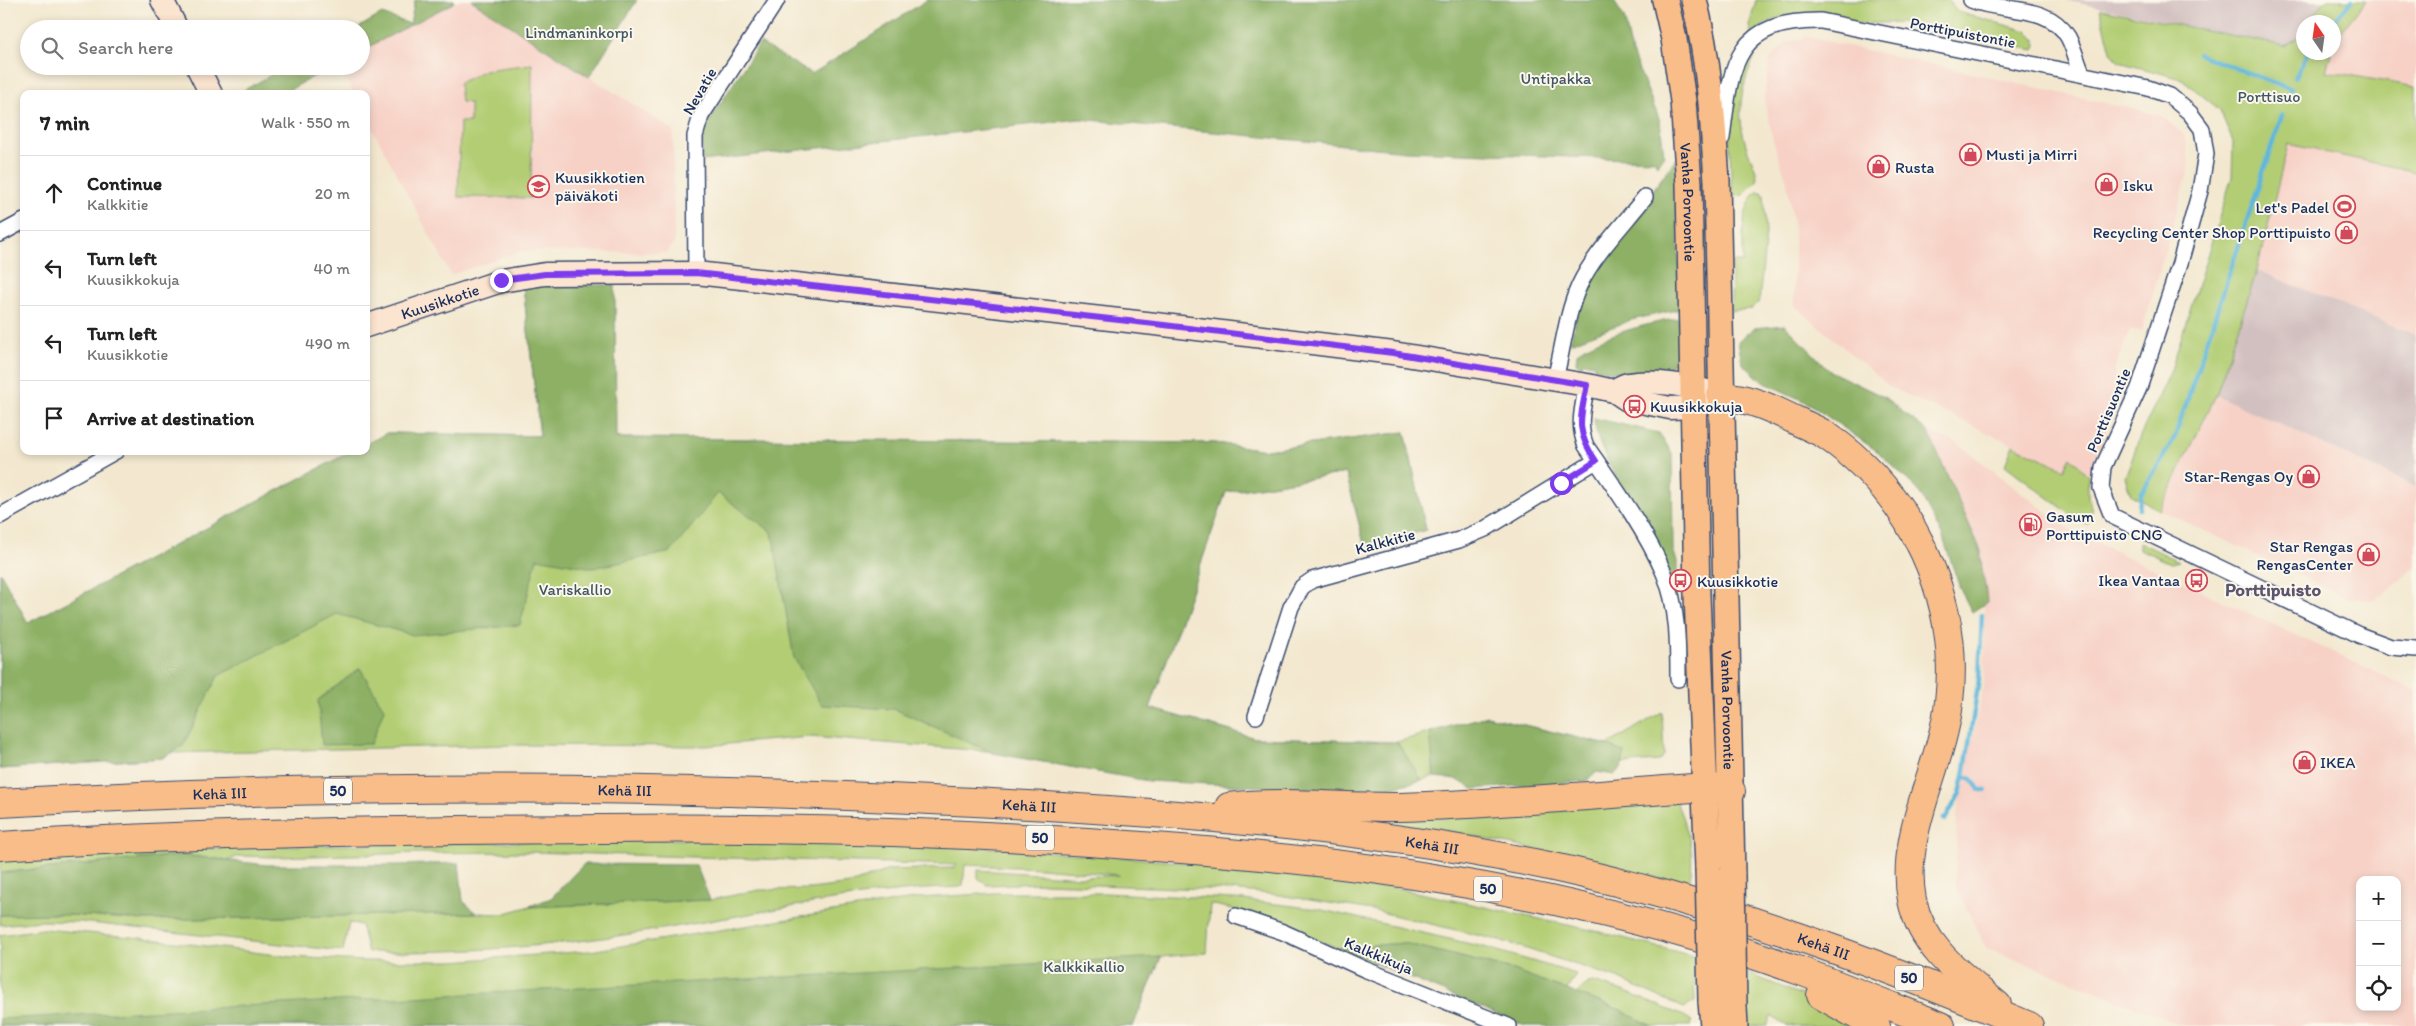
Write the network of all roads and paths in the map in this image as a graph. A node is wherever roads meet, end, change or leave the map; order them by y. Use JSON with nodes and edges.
{"nodes":[{"id":1,"x":162,"y":0,"type":"edge"},
{"id":2,"x":777,"y":0,"type":"edge"},
{"id":3,"x":1665,"y":0,"type":"edge"},
{"id":4,"x":1694,"y":0,"type":"edge"},
{"id":5,"x":1971,"y":0,"type":"edge"},
{"id":6,"x":172,"y":20,"type":"edge"},
{"id":7,"x":2082,"y":74,"type":"junction"},
{"id":8,"x":202,"y":75,"type":"edge"},
{"id":9,"x":210,"y":90,"type":"edge"},
{"id":10,"x":1717,"y":181,"type":"junction"},
{"id":11,"x":1645,"y":197,"type":"dead end"},
{"id":12,"x":20,"y":223,"type":"edge"},
{"id":13,"x":0,"y":234,"type":"edge"},
{"id":14,"x":696,"y":273,"type":"junction"},
{"id":15,"x":370,"y":325,"type":"edge"},
{"id":16,"x":1555,"y":379,"type":"junction"},
{"id":17,"x":1587,"y":385,"type":"junction"},
{"id":18,"x":1721,"y":396,"type":"junction"},
{"id":19,"x":1694,"y":397,"type":"junction"},
{"id":20,"x":109,"y":455,"type":"edge"},
{"id":21,"x":1596,"y":461,"type":"junction"},
{"id":22,"x":0,"y":516,"type":"edge"},
{"id":23,"x":2416,"y":649,"type":"edge"},
{"id":24,"x":1678,"y":679,"type":"dead end"},
{"id":25,"x":1256,"y":716,"type":"dead end"},
{"id":26,"x":1719,"y":789,"type":"junction"},
{"id":27,"x":0,"y":803,"type":"edge"},
{"id":28,"x":1173,"y":815,"type":"junction"},
{"id":29,"x":0,"y":846,"type":"edge"},
{"id":30,"x":1236,"y":916,"type":"dead end"},
{"id":31,"x":1644,"y":924,"type":"junction"},
{"id":32,"x":1727,"y":1011,"type":"edge"},
{"id":33,"x":2022,"y":1023,"type":"edge"},
{"id":34,"x":1508,"y":1026,"type":"edge"},
{"id":35,"x":1713,"y":1026,"type":"edge"},
{"id":36,"x":1876,"y":1026,"type":"edge"},
{"id":37,"x":1941,"y":1026,"type":"edge"}],
"edges":[{"from":1,"to":6,"type":"street"},
{"from":2,"to":14,"type":"street","name":"Nevatie"},
{"from":3,"to":19,"type":"main road","name":"Vanha Porvoontie"},
{"from":4,"to":10,"type":"main road","name":"Vanha Porvoontie"},
{"from":5,"to":7,"type":"street"},
{"from":7,"to":10,"type":"street","name":"Porttipuistontie"},
{"from":7,"to":23,"type":"street","name":"Porttisuontie"},
{"from":8,"to":9,"type":"street"},
{"from":10,"to":18,"type":"main road","name":"Vanha Porvoontie"},
{"from":11,"to":16,"type":"street"},
{"from":12,"to":13,"type":"street"},
{"from":14,"to":15,"type":"street","name":"Kuusikkotie"},
{"from":14,"to":16,"type":"street","name":"Kuusikkotie"},
{"from":16,"to":17,"type":"street","name":"Kuusikkotie"},
{"from":17,"to":19,"type":"street","name":"Kuusikkotie"},
{"from":17,"to":21,"type":"street"},
{"from":18,"to":19,"type":"street"},
{"from":18,"to":26,"type":"main road","name":"Vanha Porvoontie"},
{"from":18,"to":33,"type":"highway"},
{"from":19,"to":26,"type":"main road","name":"Vanha Porvoontie"},
{"from":20,"to":22,"type":"street"},
{"from":21,"to":24,"type":"street"},
{"from":21,"to":25,"type":"street","name":"Kalkkitie"},
{"from":26,"to":28,"type":"highway"},
{"from":26,"to":32,"type":"main road","name":"Vanha Porvoontie","bridge":true},
{"from":26,"to":32,"type":"main road","name":"Vanha Porvoontie","bridge":true},
{"from":27,"to":28,"type":"highway","name":"Kehä III","number":"50"},
{"from":28,"to":33,"type":"highway","name":"Kehä III","number":"50"},
{"from":29,"to":31,"type":"highway","name":"Kehä III","number":"50"},
{"from":30,"to":34,"type":"street","name":"Kalkkikuja"},
{"from":31,"to":36,"type":"highway"},
{"from":31,"to":37,"type":"highway","name":"Kehä III","number":"50"},
{"from":32,"to":35,"type":"main road","name":"Vanha Porvoontie"}]}
